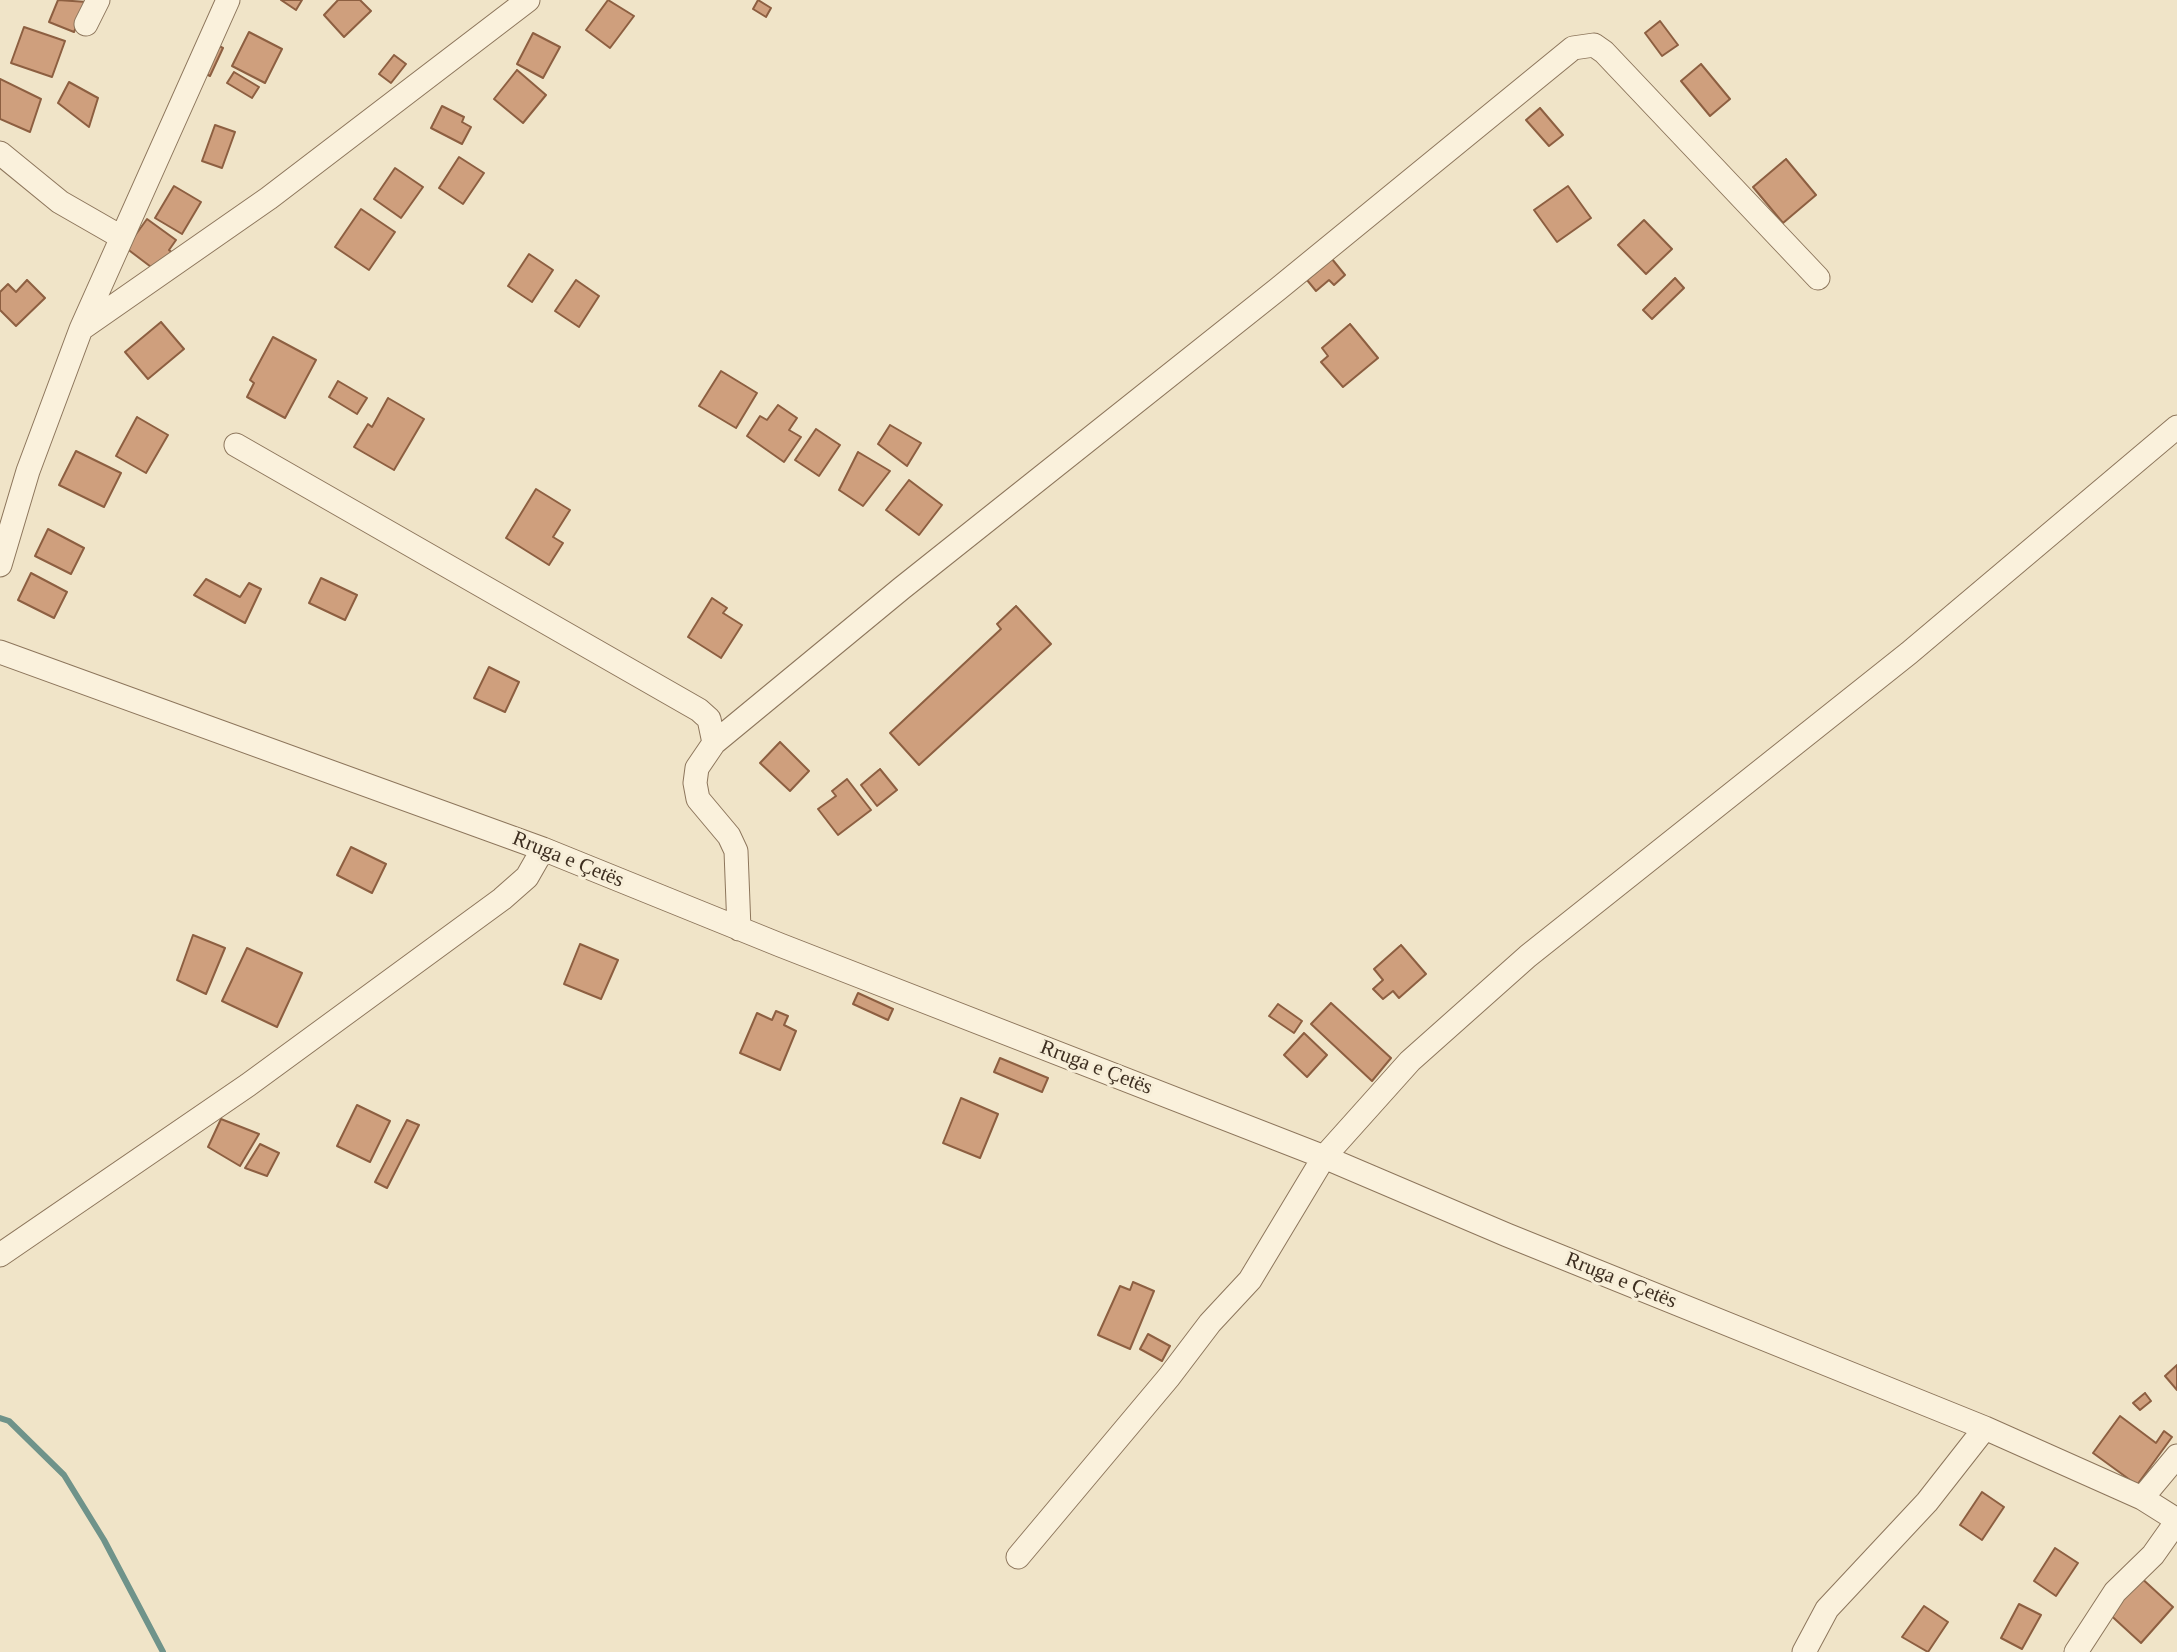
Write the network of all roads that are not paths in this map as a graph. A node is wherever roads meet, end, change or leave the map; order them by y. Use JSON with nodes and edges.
{"nodes":[{"id":1,"x":98,"y":0,"type":"edge"},
{"id":2,"x":228,"y":0,"type":"edge"},
{"id":3,"x":528,"y":0,"type":"edge"},
{"id":4,"x":86,"y":24,"type":"dead end"},
{"id":5,"x":0,"y":153,"type":"edge"},
{"id":6,"x":121,"y":237,"type":"junction"},
{"id":7,"x":1818,"y":278,"type":"dead end"},
{"id":8,"x":81,"y":329,"type":"junction"},
{"id":9,"x":2177,"y":427,"type":"edge"},
{"id":10,"x":236,"y":445,"type":"dead end"},
{"id":11,"x":0,"y":565,"type":"edge"},
{"id":12,"x":0,"y":652,"type":"edge"},
{"id":13,"x":714,"y":743,"type":"junction"},
{"id":14,"x":543,"y":849,"type":"junction"},
{"id":15,"x":739,"y":929,"type":"junction"},
{"id":16,"x":1324,"y":1157,"type":"junction"},
{"id":17,"x":0,"y":1255,"type":"edge"},
{"id":18,"x":1985,"y":1428,"type":"junction"},
{"id":19,"x":2177,"y":1456,"type":"edge"},
{"id":20,"x":2142,"y":1498,"type":"junction"},
{"id":21,"x":2177,"y":1520,"type":"edge"},
{"id":22,"x":1018,"y":1557,"type":"dead end"},
{"id":23,"x":1804,"y":1652,"type":"edge"},
{"id":24,"x":2076,"y":1652,"type":"edge"}],
"edges":[{"from":1,"to":4,"type":"street"},
{"from":2,"to":6,"type":"street"},
{"from":3,"to":8,"type":"street"},
{"from":5,"to":6,"type":"street"},
{"from":6,"to":8,"type":"street"},
{"from":7,"to":13,"type":"street"},
{"from":8,"to":11,"type":"street"},
{"from":9,"to":16,"type":"street"},
{"from":10,"to":13,"type":"street"},
{"from":12,"to":14,"type":"street","name":"Rruga e Çetës"},
{"from":13,"to":15,"type":"street"},
{"from":14,"to":15,"type":"street","name":"Rruga e Çetës"},
{"from":14,"to":17,"type":"street"},
{"from":15,"to":16,"type":"street","name":"Rruga e Çetës"},
{"from":16,"to":18,"type":"street","name":"Rruga e Çetës"},
{"from":16,"to":22,"type":"street"},
{"from":18,"to":20,"type":"street","name":"Rruga e Çetës"},
{"from":18,"to":23,"type":"street"},
{"from":19,"to":20,"type":"street"},
{"from":20,"to":21,"type":"street","name":"Rruga e Çetës"},
{"from":21,"to":24,"type":"street"}]}
